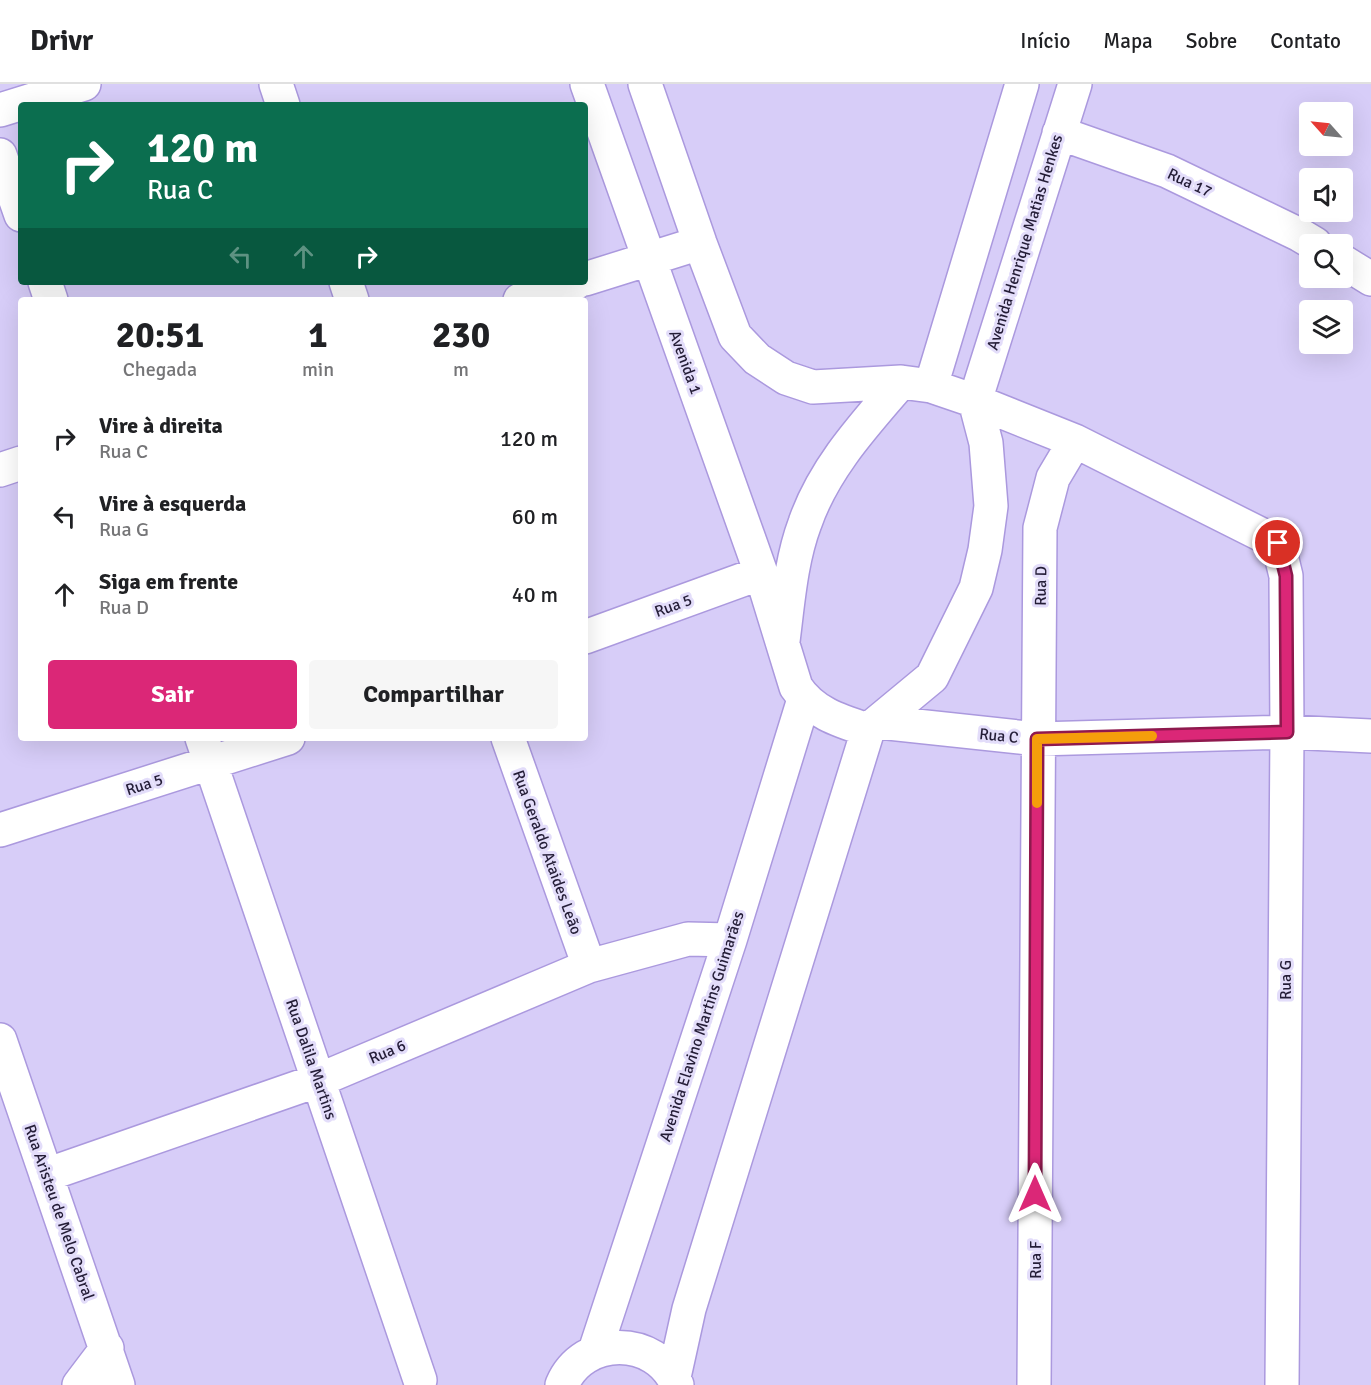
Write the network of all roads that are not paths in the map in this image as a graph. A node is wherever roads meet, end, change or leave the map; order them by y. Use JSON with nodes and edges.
{"nodes":[{"id":1,"x":84,"y":84,"type":"edge"},
{"id":2,"x":276,"y":84,"type":"edge"},
{"id":3,"x":587,"y":84,"type":"edge"},
{"id":4,"x":645,"y":84,"type":"edge"},
{"id":5,"x":1022,"y":84,"type":"edge"},
{"id":6,"x":1075,"y":84,"type":"edge"},
{"id":7,"x":26,"y":102,"type":"edge"},
{"id":8,"x":282,"y":102,"type":"edge"},
{"id":9,"x":18,"y":104,"type":"edge"},
{"id":10,"x":0,"y":110,"type":"edge"},
{"id":11,"x":1059,"y":133,"type":"junction"},
{"id":12,"x":0,"y":155,"type":"edge"},
{"id":13,"x":18,"y":206,"type":"edge"},
{"id":14,"x":1299,"y":235,"type":"edge"},
{"id":15,"x":700,"y":243,"type":"junction"},
{"id":16,"x":650,"y":259,"type":"junction"},
{"id":17,"x":1353,"y":268,"type":"edge"},
{"id":18,"x":588,"y":278,"type":"edge"},
{"id":19,"x":1371,"y":279,"type":"edge"},
{"id":20,"x":568,"y":285,"type":"edge"},
{"id":21,"x":530,"y":297,"type":"edge"},
{"id":22,"x":916,"y":384,"type":"junction"},
{"id":23,"x":975,"y":401,"type":"junction"},
{"id":24,"x":1075,"y":441,"type":"junction"},
{"id":25,"x":18,"y":464,"type":"edge"},
{"id":26,"x":0,"y":470,"type":"edge"},
{"id":27,"x":761,"y":573,"type":"junction"},
{"id":28,"x":588,"y":636,"type":"edge"},
{"id":29,"x":783,"y":641,"type":"junction"},
{"id":30,"x":804,"y":699,"type":"junction"},
{"id":31,"x":873,"y":726,"type":"junction"},
{"id":32,"x":1287,"y":732,"type":"junction"},
{"id":33,"x":1371,"y":736,"type":"edge"},
{"id":34,"x":1037,"y":739,"type":"junction"},
{"id":35,"x":269,"y":741,"type":"edge"},
{"id":36,"x":509,"y":741,"type":"edge"},
{"id":37,"x":207,"y":751,"type":"edge"},
{"id":38,"x":0,"y":830,"type":"edge"},
{"id":39,"x":730,"y":940,"type":"junction"},
{"id":40,"x":589,"y":966,"type":"junction"},
{"id":41,"x":0,"y":1040,"type":"edge"},
{"id":42,"x":320,"y":1080,"type":"junction"},
{"id":43,"x":46,"y":1175,"type":"junction"},
{"id":44,"x":107,"y":1348,"type":"junction"},
{"id":45,"x":595,"y":1351,"type":"junction"},
{"id":46,"x":675,"y":1381,"type":"edge"},
{"id":47,"x":420,"y":1383,"type":"edge"},
{"id":48,"x":79,"y":1385,"type":"edge"},
{"id":49,"x":118,"y":1385,"type":"edge"},
{"id":50,"x":562,"y":1385,"type":"edge"},
{"id":51,"x":1034,"y":1385,"type":"edge"},
{"id":52,"x":1282,"y":1385,"type":"edge"}],
"edges":[{"from":1,"to":7,"type":"street"},
{"from":2,"to":8,"type":"street"},
{"from":3,"to":16,"type":"street","name":"Avenida 1"},
{"from":4,"to":15,"type":"street"},
{"from":5,"to":22,"type":"street"},
{"from":6,"to":11,"type":"street","name":"Avenida Henrique Matias Henkes"},
{"from":9,"to":10,"type":"street"},
{"from":11,"to":14,"type":"street","name":"Rua 17"},
{"from":11,"to":23,"type":"street","name":"Avenida Henrique Matias Henkes"},
{"from":12,"to":13,"type":"street"},
{"from":15,"to":16,"type":"street"},
{"from":15,"to":22,"type":"street"},
{"from":16,"to":18,"type":"street"},
{"from":16,"to":27,"type":"street","name":"Avenida 1"},
{"from":17,"to":19,"type":"street"},
{"from":20,"to":21,"type":"street"},
{"from":22,"to":23,"type":"street"},
{"from":22,"to":29,"type":"street"},
{"from":23,"to":24,"type":"street"},
{"from":23,"to":31,"type":"street"},
{"from":24,"to":32,"type":"street","name":"Rua G"},
{"from":24,"to":34,"type":"street","name":"Rua D"},
{"from":25,"to":26,"type":"street"},
{"from":27,"to":28,"type":"street","name":"Rua 5"},
{"from":27,"to":29,"type":"street","name":"Avenida 1"},
{"from":29,"to":30,"type":"street","name":"Avenida 1"},
{"from":30,"to":31,"type":"street","name":"Rua C"},
{"from":30,"to":39,"type":"street","name":"Avenida Elavino Martins Guimarães"},
{"from":31,"to":34,"type":"street","name":"Rua C"},
{"from":31,"to":46,"type":"street"},
{"from":32,"to":33,"type":"street","name":"Rua C"},
{"from":32,"to":34,"type":"street","name":"Rua C"},
{"from":32,"to":52,"type":"street","name":"Rua G"},
{"from":34,"to":51,"type":"street","name":"Rua F"},
{"from":35,"to":37,"type":"street","name":"Rua 5"},
{"from":36,"to":40,"type":"street","name":"Rua Geraldo Ataides Leão"},
{"from":37,"to":38,"type":"street","name":"Rua 5"},
{"from":37,"to":42,"type":"street","name":"Rua Dalila Martins"},
{"from":39,"to":40,"type":"street","name":"Rua 6"},
{"from":39,"to":45,"type":"street","name":"Avenida Elavino Martins Guimarães"},
{"from":40,"to":42,"type":"street","name":"Rua 6"},
{"from":41,"to":43,"type":"street","name":"Rua Aristeu de Melo Cabral"},
{"from":42,"to":43,"type":"street","name":"Rua 6"},
{"from":42,"to":47,"type":"street","name":"Rua Dalila Martins"},
{"from":43,"to":44,"type":"street","name":"Rua Aristeu de Melo Cabral"},
{"from":44,"to":48,"type":"street"},
{"from":44,"to":49,"type":"street","name":"Rua Aristeu de Melo Cabral"},
{"from":45,"to":46,"type":"street"},
{"from":45,"to":50,"type":"street"}]}
